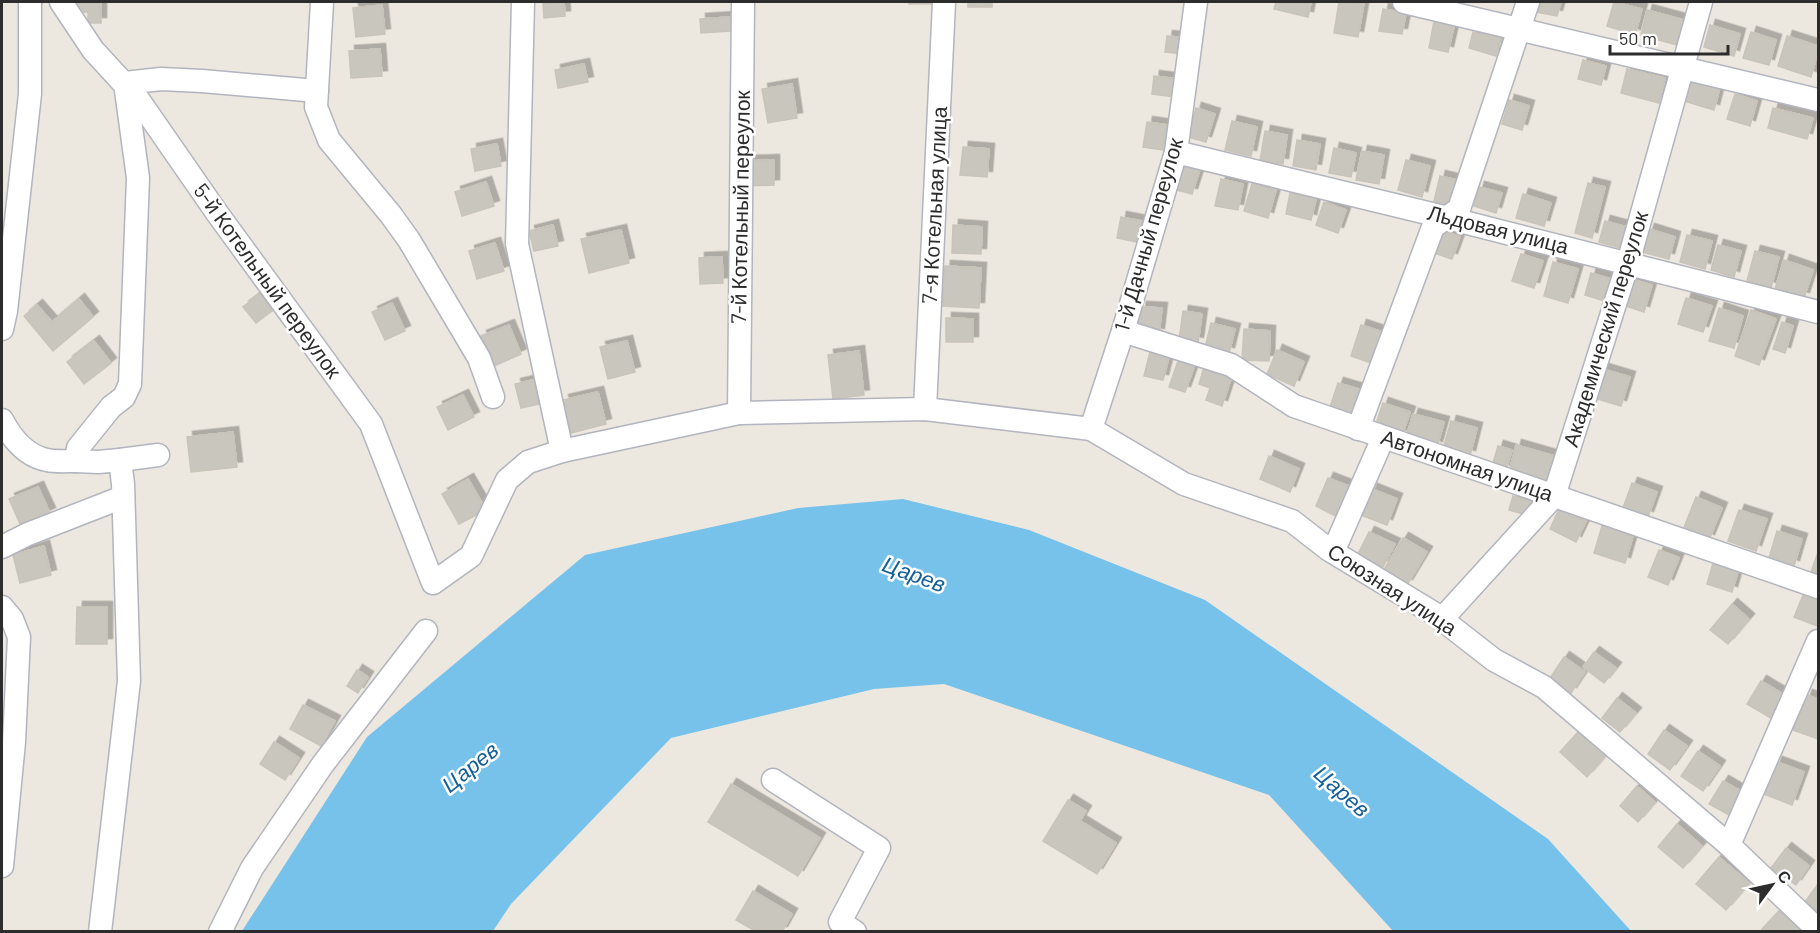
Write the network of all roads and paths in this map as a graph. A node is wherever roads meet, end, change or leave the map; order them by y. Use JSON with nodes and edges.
{"nodes":[{"id":1,"x":30,"y":2,"type":"edge"},
{"id":2,"x":61,"y":2,"type":"edge"},
{"id":3,"x":322,"y":2,"type":"edge"},
{"id":4,"x":523,"y":2,"type":"edge"},
{"id":5,"x":743,"y":2,"type":"edge"},
{"id":6,"x":944,"y":2,"type":"edge"},
{"id":7,"x":1196,"y":2,"type":"edge"},
{"id":8,"x":1404,"y":2,"type":"edge"},
{"id":9,"x":1528,"y":2,"type":"edge"},
{"id":10,"x":1701,"y":2,"type":"edge"},
{"id":11,"x":1520,"y":28,"type":"junction"},
{"id":12,"x":1683,"y":67,"type":"junction"},
{"id":13,"x":125,"y":83,"type":"junction"},
{"id":14,"x":317,"y":91,"type":"junction"},
{"id":15,"x":1818,"y":100,"type":"edge"},
{"id":16,"x":1176,"y":152,"type":"junction"},
{"id":17,"x":11,"y":184,"type":"edge"},
{"id":18,"x":1448,"y":218,"type":"junction"},
{"id":19,"x":1628,"y":263,"type":"junction"},
{"id":20,"x":1818,"y":312,"type":"edge"},
{"id":21,"x":2,"y":329,"type":"edge"},
{"id":22,"x":1123,"y":331,"type":"junction"},
{"id":23,"x":493,"y":397,"type":"dead end"},
{"id":24,"x":925,"y":409,"type":"junction"},
{"id":25,"x":739,"y":413,"type":"junction"},
{"id":26,"x":2,"y":420,"type":"edge"},
{"id":27,"x":1090,"y":429,"type":"junction"},
{"id":28,"x":1358,"y":429,"type":"junction"},
{"id":29,"x":1383,"y":438,"type":"junction"},
{"id":30,"x":562,"y":451,"type":"junction"},
{"id":31,"x":158,"y":455,"type":"dead end"},
{"id":32,"x":120,"y":460,"type":"junction"},
{"id":33,"x":76,"y":461,"type":"junction"},
{"id":34,"x":1554,"y":496,"type":"junction"},
{"id":35,"x":123,"y":497,"type":"junction"},
{"id":36,"x":2,"y":547,"type":"edge"},
{"id":37,"x":1333,"y":552,"type":"junction"},
{"id":38,"x":433,"y":583,"type":"joint"},
{"id":39,"x":1818,"y":587,"type":"edge"},
{"id":40,"x":2,"y":607,"type":"edge"},
{"id":41,"x":1442,"y":619,"type":"junction"},
{"id":42,"x":426,"y":631,"type":"dead end"},
{"id":43,"x":1818,"y":641,"type":"edge"},
{"id":44,"x":773,"y":780,"type":"dead end"},
{"id":45,"x":1729,"y":845,"type":"junction"},
{"id":46,"x":2,"y":866,"type":"edge"},
{"id":47,"x":1818,"y":930,"type":"edge"},
{"id":48,"x":100,"y":932,"type":"edge"},
{"id":49,"x":219,"y":932,"type":"edge"},
{"id":50,"x":855,"y":932,"type":"edge"}],
"edges":[{"from":1,"to":17,"type":"street"},
{"from":2,"to":13,"type":"street","name":"5-й Котельный переулок"},
{"from":3,"to":14,"type":"street"},
{"from":4,"to":30,"type":"street"},
{"from":5,"to":25,"type":"street","name":"7-й Котельный переулок"},
{"from":6,"to":24,"type":"street","name":"7-я Котельная улица"},
{"from":7,"to":16,"type":"street","name":"1-й Дачный переулок"},
{"from":8,"to":11,"type":"street"},
{"from":9,"to":11,"type":"street"},
{"from":10,"to":12,"type":"street","name":"Академический переулок"},
{"from":11,"to":12,"type":"street"},
{"from":11,"to":18,"type":"street"},
{"from":12,"to":15,"type":"street"},
{"from":12,"to":19,"type":"street","name":"Академический переулок"},
{"from":13,"to":14,"type":"street"},
{"from":13,"to":33,"type":"street"},
{"from":13,"to":38,"type":"street","name":"5-й Котельный переулок"},
{"from":14,"to":23,"type":"street"},
{"from":16,"to":18,"type":"street","name":"Льдовая улица"},
{"from":16,"to":22,"type":"street","name":"1-й Дачный переулок"},
{"from":17,"to":21,"type":"street"},
{"from":18,"to":19,"type":"street","name":"Льдовая улица"},
{"from":18,"to":28,"type":"street"},
{"from":19,"to":20,"type":"street","name":"Льдовая улица"},
{"from":19,"to":34,"type":"street","name":"Академический переулок"},
{"from":22,"to":27,"type":"street","name":"1-й Дачный переулок"},
{"from":22,"to":28,"type":"street","name":"Автономная улица"},
{"from":24,"to":25,"type":"street","name":"Союзная улица"},
{"from":24,"to":27,"type":"street","name":"Союзная улица"},
{"from":25,"to":30,"type":"street","name":"Союзная улица"},
{"from":26,"to":33,"type":"street"},
{"from":27,"to":37,"type":"street","name":"Союзная улица"},
{"from":28,"to":29,"type":"street","name":"Автономная улица"},
{"from":29,"to":34,"type":"street","name":"Автономная улица"},
{"from":29,"to":37,"type":"street"},
{"from":30,"to":38,"type":"street","name":"Союзная улица"},
{"from":31,"to":32,"type":"street"},
{"from":32,"to":33,"type":"street"},
{"from":32,"to":35,"type":"street"},
{"from":34,"to":39,"type":"street","name":"Автономная улица"},
{"from":34,"to":41,"type":"street","name":"Академический переулок"},
{"from":35,"to":36,"type":"street"},
{"from":35,"to":48,"type":"street"},
{"from":37,"to":41,"type":"street","name":"Союзная улица"},
{"from":40,"to":46,"type":"street"},
{"from":41,"to":45,"type":"street","name":"Союзная улица"},
{"from":42,"to":49,"type":"street"},
{"from":43,"to":45,"type":"street"},
{"from":44,"to":50,"type":"street"},
{"from":45,"to":47,"type":"street","name":"Союзная улица"}]}
